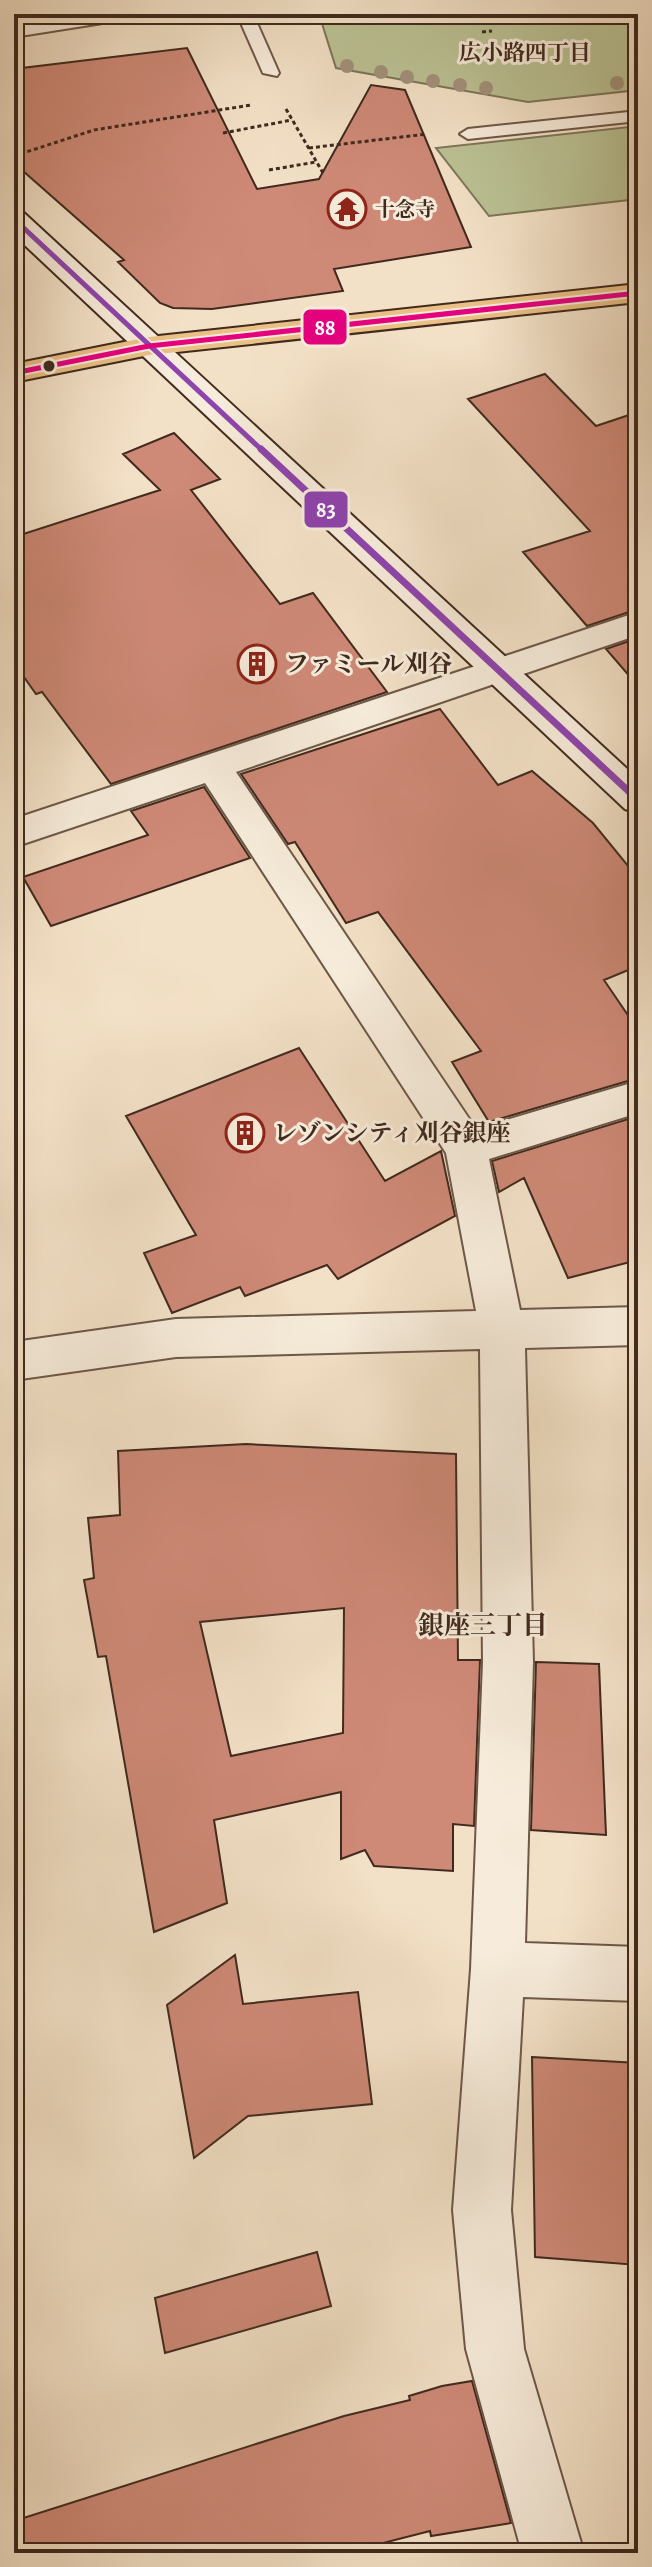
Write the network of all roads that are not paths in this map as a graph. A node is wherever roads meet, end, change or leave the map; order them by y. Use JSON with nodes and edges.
{"nodes":[{"id":1,"x":109,"y":14,"type":"edge"},
{"id":2,"x":245,"y":14,"type":"edge"},
{"id":3,"x":14,"y":29,"type":"edge"},
{"id":4,"x":271,"y":73,"type":"road end"},
{"id":5,"x":638,"y":116,"type":"edge"},
{"id":6,"x":468,"y":134,"type":"road end"},
{"id":7,"x":14,"y":219,"type":"edge"},
{"id":8,"x":638,"y":293,"type":"edge"},
{"id":9,"x":149,"y":346,"type":"junction"},
{"id":10,"x":14,"y":373,"type":"edge"},
{"id":11,"x":638,"y":623,"type":"edge"},
{"id":12,"x":493,"y":669,"type":"junction"},
{"id":13,"x":214,"y":768,"type":"junction"},
{"id":14,"x":638,"y":800,"type":"edge"},
{"id":15,"x":14,"y":833,"type":"edge"},
{"id":16,"x":638,"y":1097,"type":"edge"},
{"id":17,"x":466,"y":1149,"type":"junction"},
{"id":18,"x":638,"y":1326,"type":"edge"},
{"id":19,"x":502,"y":1332,"type":"junction"},
{"id":20,"x":14,"y":1361,"type":"edge"},
{"id":21,"x":498,"y":1969,"type":"junction"},
{"id":22,"x":638,"y":1974,"type":"edge"},
{"id":23,"x":553,"y":2553,"type":"edge"}],
"edges":[{"from":1,"to":3,"type":"street"},
{"from":2,"to":4,"type":"lane"},
{"from":5,"to":6,"type":"lane"},
{"from":7,"to":9,"type":"street"},
{"from":8,"to":9,"type":"main road"},
{"from":9,"to":10,"type":"main road"},
{"from":9,"to":12,"type":"street"},
{"from":11,"to":12,"type":"street"},
{"from":12,"to":13,"type":"street"},
{"from":12,"to":14,"type":"street"},
{"from":13,"to":15,"type":"street"},
{"from":13,"to":17,"type":"street"},
{"from":16,"to":17,"type":"street"},
{"from":17,"to":19,"type":"street"},
{"from":18,"to":19,"type":"street"},
{"from":19,"to":20,"type":"street"},
{"from":19,"to":21,"type":"street"},
{"from":21,"to":22,"type":"street"},
{"from":21,"to":23,"type":"street"}]}
